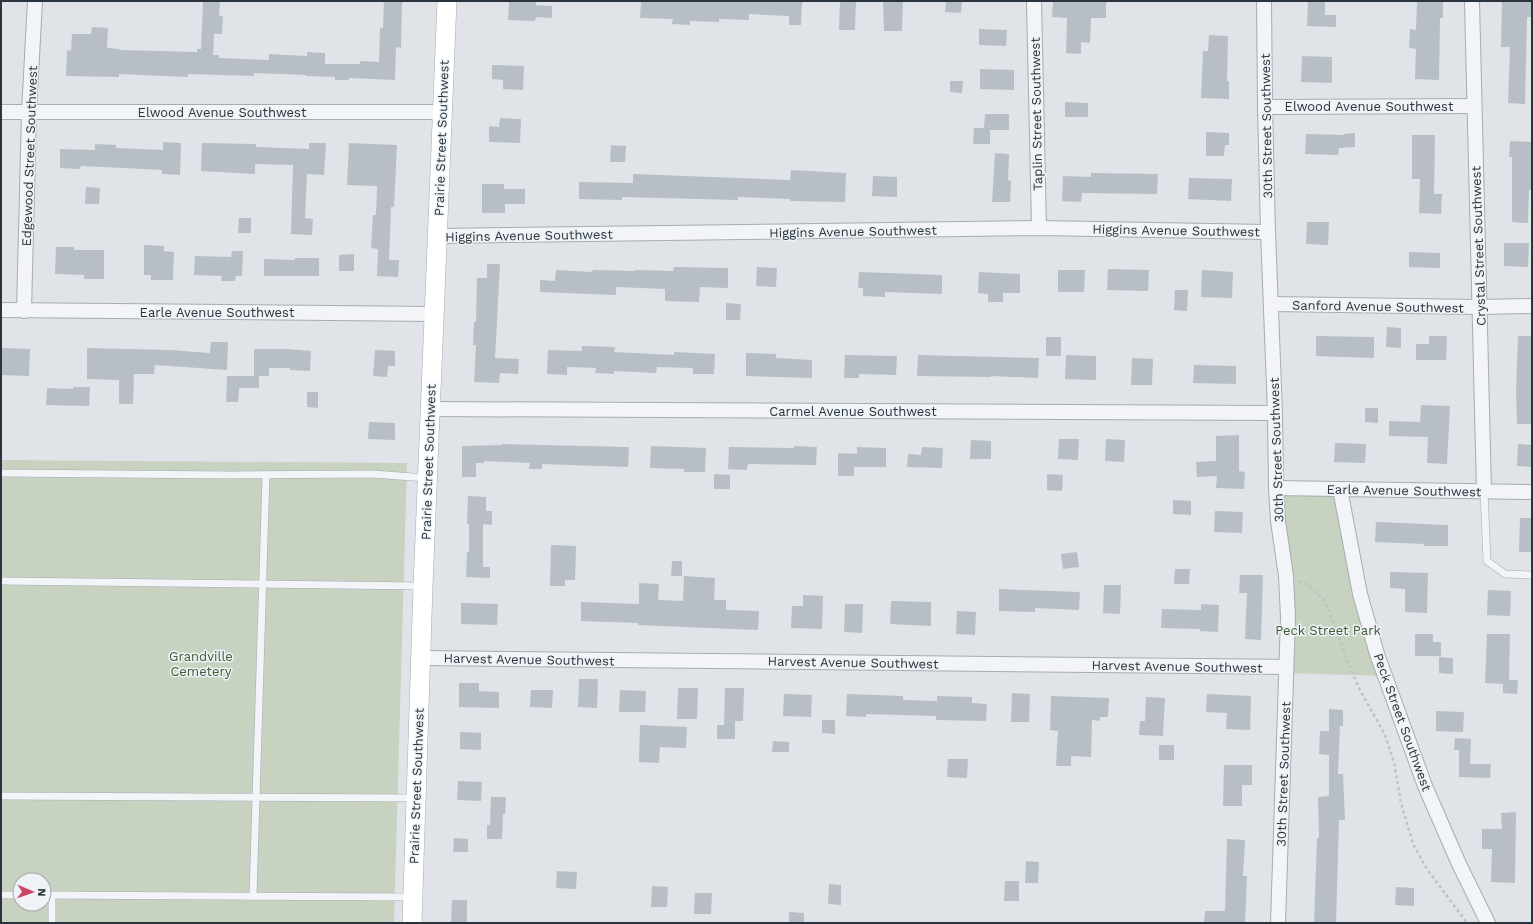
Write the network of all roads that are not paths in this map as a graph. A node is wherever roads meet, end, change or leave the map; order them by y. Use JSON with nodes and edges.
{"nodes":[{"id":1,"x":35,"y":1,"type":"edge"},
{"id":2,"x":447,"y":1,"type":"edge"},
{"id":3,"x":1034,"y":1,"type":"edge"},
{"id":4,"x":1264,"y":1,"type":"edge"},
{"id":5,"x":1472,"y":1,"type":"edge"},
{"id":6,"x":1474,"y":106,"type":"junction"},
{"id":7,"x":1265,"y":107,"type":"junction"},
{"id":8,"x":1,"y":112,"type":"edge"},
{"id":9,"x":30,"y":112,"type":"junction"},
{"id":10,"x":442,"y":112,"type":"junction"},
{"id":11,"x":1039,"y":228,"type":"junction"},
{"id":12,"x":1268,"y":232,"type":"junction"},
{"id":13,"x":437,"y":236,"type":"junction"},
{"id":14,"x":1271,"y":304,"type":"junction"},
{"id":15,"x":1532,"y":306,"type":"edge"},
{"id":16,"x":1479,"y":307,"type":"junction"},
{"id":17,"x":1,"y":310,"type":"edge"},
{"id":18,"x":24,"y":311,"type":"junction"},
{"id":19,"x":434,"y":314,"type":"junction"},
{"id":20,"x":430,"y":409,"type":"junction"},
{"id":21,"x":1275,"y":413,"type":"junction"},
{"id":22,"x":1,"y":473,"type":"edge"},
{"id":23,"x":266,"y":475,"type":"junction"},
{"id":24,"x":427,"y":478,"type":"junction"},
{"id":25,"x":1276,"y":488,"type":"junction"},
{"id":26,"x":1340,"y":489,"type":"junction"},
{"id":27,"x":1484,"y":491,"type":"junction"},
{"id":28,"x":1532,"y":492,"type":"edge"},
{"id":29,"x":1532,"y":575,"type":"edge"},
{"id":30,"x":1,"y":581,"type":"edge"},
{"id":31,"x":263,"y":584,"type":"junction"},
{"id":32,"x":423,"y":586,"type":"junction"},
{"id":33,"x":421,"y":658,"type":"junction"},
{"id":34,"x":1286,"y":667,"type":"junction"},
{"id":35,"x":1,"y":796,"type":"edge"},
{"id":36,"x":256,"y":797,"type":"junction"},
{"id":37,"x":416,"y":798,"type":"junction"},
{"id":38,"x":1,"y":895,"type":"edge"},
{"id":39,"x":12,"y":895,"type":"edge"},
{"id":40,"x":52,"y":895,"type":"edge"},
{"id":41,"x":253,"y":896,"type":"junction"},
{"id":42,"x":413,"y":897,"type":"junction"},
{"id":43,"x":52,"y":912,"type":"edge"},
{"id":44,"x":52,"y":923,"type":"edge"},
{"id":45,"x":412,"y":923,"type":"edge"},
{"id":46,"x":1278,"y":923,"type":"edge"},
{"id":47,"x":1488,"y":923,"type":"edge"}],
"edges":[{"from":1,"to":9,"type":"street","name":"Edgewood Street Southwest"},
{"from":2,"to":10,"type":"street","name":"Prairie Street Southwest"},
{"from":3,"to":11,"type":"street","name":"Taplin Street Southwest"},
{"from":4,"to":7,"type":"street","name":"30th Street Southwest"},
{"from":5,"to":6,"type":"street","name":"Crystal Street Southwest"},
{"from":6,"to":7,"type":"street","name":"Elwood Avenue Southwest"},
{"from":6,"to":16,"type":"street","name":"Crystal Street Southwest"},
{"from":7,"to":12,"type":"street","name":"30th Street Southwest"},
{"from":8,"to":9,"type":"street","name":"Elwood Avenue Southwest"},
{"from":9,"to":10,"type":"street","name":"Elwood Avenue Southwest"},
{"from":9,"to":18,"type":"street","name":"Edgewood Street Southwest"},
{"from":10,"to":13,"type":"street","name":"Prairie Street Southwest"},
{"from":11,"to":12,"type":"street","name":"Higgins Avenue Southwest"},
{"from":11,"to":13,"type":"street","name":"Higgins Avenue Southwest"},
{"from":12,"to":14,"type":"street","name":"30th Street Southwest"},
{"from":13,"to":19,"type":"street","name":"Prairie Street Southwest"},
{"from":14,"to":16,"type":"street","name":"Sanford Avenue Southwest"},
{"from":14,"to":21,"type":"street","name":"30th Street Southwest"},
{"from":15,"to":16,"type":"street","name":"Sanford Avenue Southwest"},
{"from":16,"to":27,"type":"street","name":"Crystal Street Southwest"},
{"from":17,"to":18,"type":"street","name":"Earle Avenue Southwest"},
{"from":18,"to":19,"type":"street","name":"Earle Avenue Southwest"},
{"from":19,"to":20,"type":"street","name":"Prairie Street Southwest"},
{"from":20,"to":21,"type":"street","name":"Carmel Avenue Southwest"},
{"from":20,"to":24,"type":"street","name":"Prairie Street Southwest"},
{"from":21,"to":25,"type":"street","name":"30th Street Southwest"},
{"from":22,"to":23,"type":"lane"},
{"from":23,"to":24,"type":"lane"},
{"from":23,"to":31,"type":"lane"},
{"from":24,"to":32,"type":"street","name":"Prairie Street Southwest"},
{"from":25,"to":26,"type":"street","name":"Earle Avenue Southwest"},
{"from":25,"to":34,"type":"street","name":"30th Street Southwest"},
{"from":26,"to":27,"type":"street","name":"Earle Avenue Southwest"},
{"from":26,"to":47,"type":"street","name":"Peck Street Southwest"},
{"from":27,"to":28,"type":"street","name":"Earle Avenue Southwest"},
{"from":27,"to":29,"type":"lane"},
{"from":30,"to":31,"type":"lane"},
{"from":31,"to":32,"type":"lane"},
{"from":31,"to":36,"type":"lane"},
{"from":32,"to":33,"type":"street","name":"Prairie Street Southwest"},
{"from":33,"to":34,"type":"street","name":"Harvest Avenue Southwest"},
{"from":33,"to":37,"type":"street","name":"Prairie Street Southwest"},
{"from":34,"to":46,"type":"street","name":"30th Street Southwest"},
{"from":35,"to":36,"type":"lane"},
{"from":36,"to":37,"type":"lane"},
{"from":36,"to":41,"type":"lane"},
{"from":37,"to":42,"type":"street","name":"Prairie Street Southwest"},
{"from":38,"to":39,"type":"lane"},
{"from":40,"to":41,"type":"lane"},
{"from":41,"to":42,"type":"lane"},
{"from":42,"to":45,"type":"street","name":"Prairie Street Southwest"},
{"from":43,"to":44,"type":"lane"}]}
